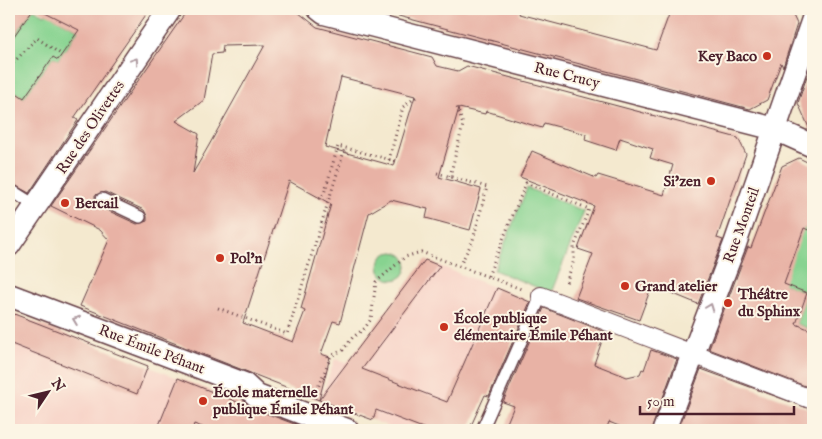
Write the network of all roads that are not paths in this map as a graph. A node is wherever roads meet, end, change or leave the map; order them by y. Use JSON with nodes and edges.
{"nodes":[{"id":1,"x":319,"y":9,"type":"edge"},
{"id":2,"x":165,"y":10,"type":"edge"},
{"id":3,"x":813,"y":19,"type":"edge"},
{"id":4,"x":775,"y":130,"type":"junction"},
{"id":5,"x":813,"y":146,"type":"edge"},
{"id":6,"x":9,"y":189,"type":"edge"},
{"id":7,"x":102,"y":199,"type":"dead end"},
{"id":8,"x":36,"y":206,"type":"junction"},
{"id":9,"x":140,"y":217,"type":"dead end"},
{"id":10,"x":9,"y":245,"type":"edge"},
{"id":11,"x":9,"y":295,"type":"edge"},
{"id":12,"x":541,"y":296,"type":"joint"},
{"id":13,"x":692,"y":353,"type":"junction"},
{"id":14,"x":813,"y":400,"type":"edge"},
{"id":15,"x":348,"y":430,"type":"edge"},
{"id":16,"x":482,"y":430,"type":"edge"},
{"id":17,"x":664,"y":430,"type":"edge"}],
"edges":[{"from":1,"to":4,"type":"street","name":"Rue Crucy"},
{"from":8,"to":2,"type":"street","name":"Rue des Olivettes","one_way":true},
{"from":3,"to":4,"type":"street","name":"Rue Monteil"},
{"from":4,"to":5,"type":"street","name":"Rue Crucy"},
{"from":13,"to":4,"type":"street","name":"Rue Monteil","one_way":true},
{"from":6,"to":8,"type":"lane"},
{"from":7,"to":9,"type":"lane"},
{"from":8,"to":10,"type":"street","name":"Rue des Olivettes"},
{"from":15,"to":11,"type":"street","name":"Rue Émile Péhant","one_way":true},
{"from":12,"to":13,"type":"street"},
{"from":12,"to":16,"type":"lane"},
{"from":13,"to":14,"type":"street"},
{"from":13,"to":17,"type":"street","name":"Rue Monteil"}]}
